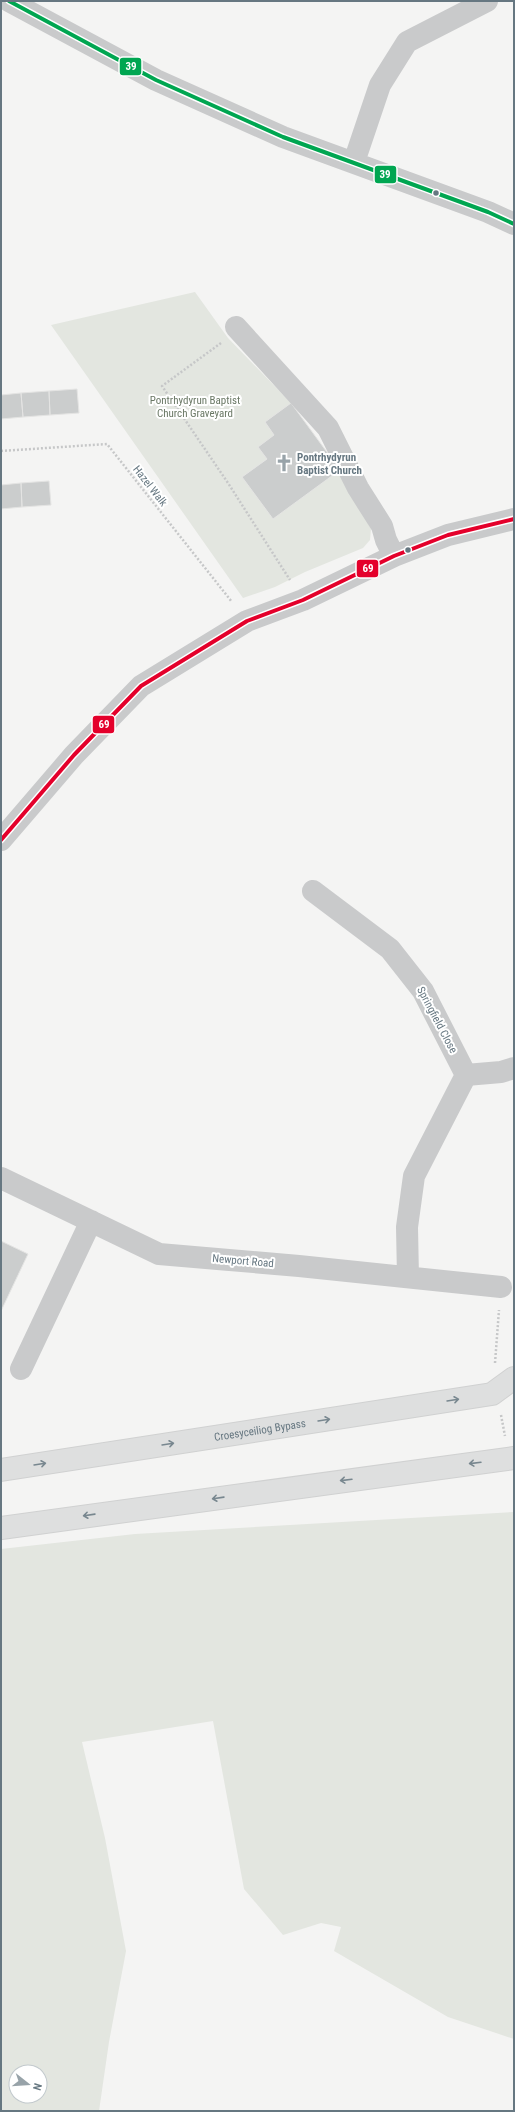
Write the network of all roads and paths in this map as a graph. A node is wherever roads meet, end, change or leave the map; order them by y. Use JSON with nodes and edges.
{"nodes":[{"id":1,"x":9,"y":1,"type":"edge"},
{"id":2,"x":487,"y":1,"type":"edge"},
{"id":3,"x":354,"y":162,"type":"junction"},
{"id":4,"x":514,"y":224,"type":"edge"},
{"id":5,"x":236,"y":327,"type":"joint"},
{"id":6,"x":1,"y":451,"type":"edge"},
{"id":7,"x":514,"y":519,"type":"edge"},
{"id":8,"x":394,"y":556,"type":"junction"},
{"id":9,"x":303,"y":600,"type":"junction"},
{"id":10,"x":247,"y":621,"type":"junction"},
{"id":11,"x":1,"y":840,"type":"edge"},
{"id":12,"x":313,"y":891,"type":"dead end"},
{"id":13,"x":514,"y":1068,"type":"edge"},
{"id":14,"x":466,"y":1074,"type":"junction"},
{"id":15,"x":1,"y":1178,"type":"edge"},
{"id":16,"x":91,"y":1221,"type":"junction"},
{"id":17,"x":408,"y":1277,"type":"junction"},
{"id":18,"x":501,"y":1287,"type":"dead end"},
{"id":19,"x":22,"y":1369,"type":"dead end"},
{"id":20,"x":514,"y":1378,"type":"edge"},
{"id":21,"x":514,"y":1458,"type":"edge"},
{"id":22,"x":1,"y":1470,"type":"edge"},
{"id":23,"x":1,"y":1528,"type":"edge"}],
"edges":[{"from":1,"to":3,"type":"street"},
{"from":2,"to":3,"type":"street"},
{"from":3,"to":4,"type":"street"},
{"from":5,"to":8,"type":"street"},
{"from":5,"to":9,"type":"path"},
{"from":6,"to":10,"type":"path","name":"Hazel Walk"},
{"from":7,"to":8,"type":"street"},
{"from":8,"to":9,"type":"street"},
{"from":9,"to":10,"type":"street"},
{"from":10,"to":11,"type":"street"},
{"from":12,"to":14,"type":"street","name":"Springfield Close"},
{"from":13,"to":14,"type":"street"},
{"from":14,"to":17,"type":"street"},
{"from":15,"to":16,"type":"street","name":"Newport Road"},
{"from":16,"to":17,"type":"street","name":"Newport Road"},
{"from":16,"to":19,"type":"street"},
{"from":17,"to":18,"type":"street","name":"Newport Road"},
{"from":22,"to":20,"type":"highway","name":"Croesyceiliog Bypass","one_way":true},
{"from":21,"to":23,"type":"highway","one_way":true}]}
